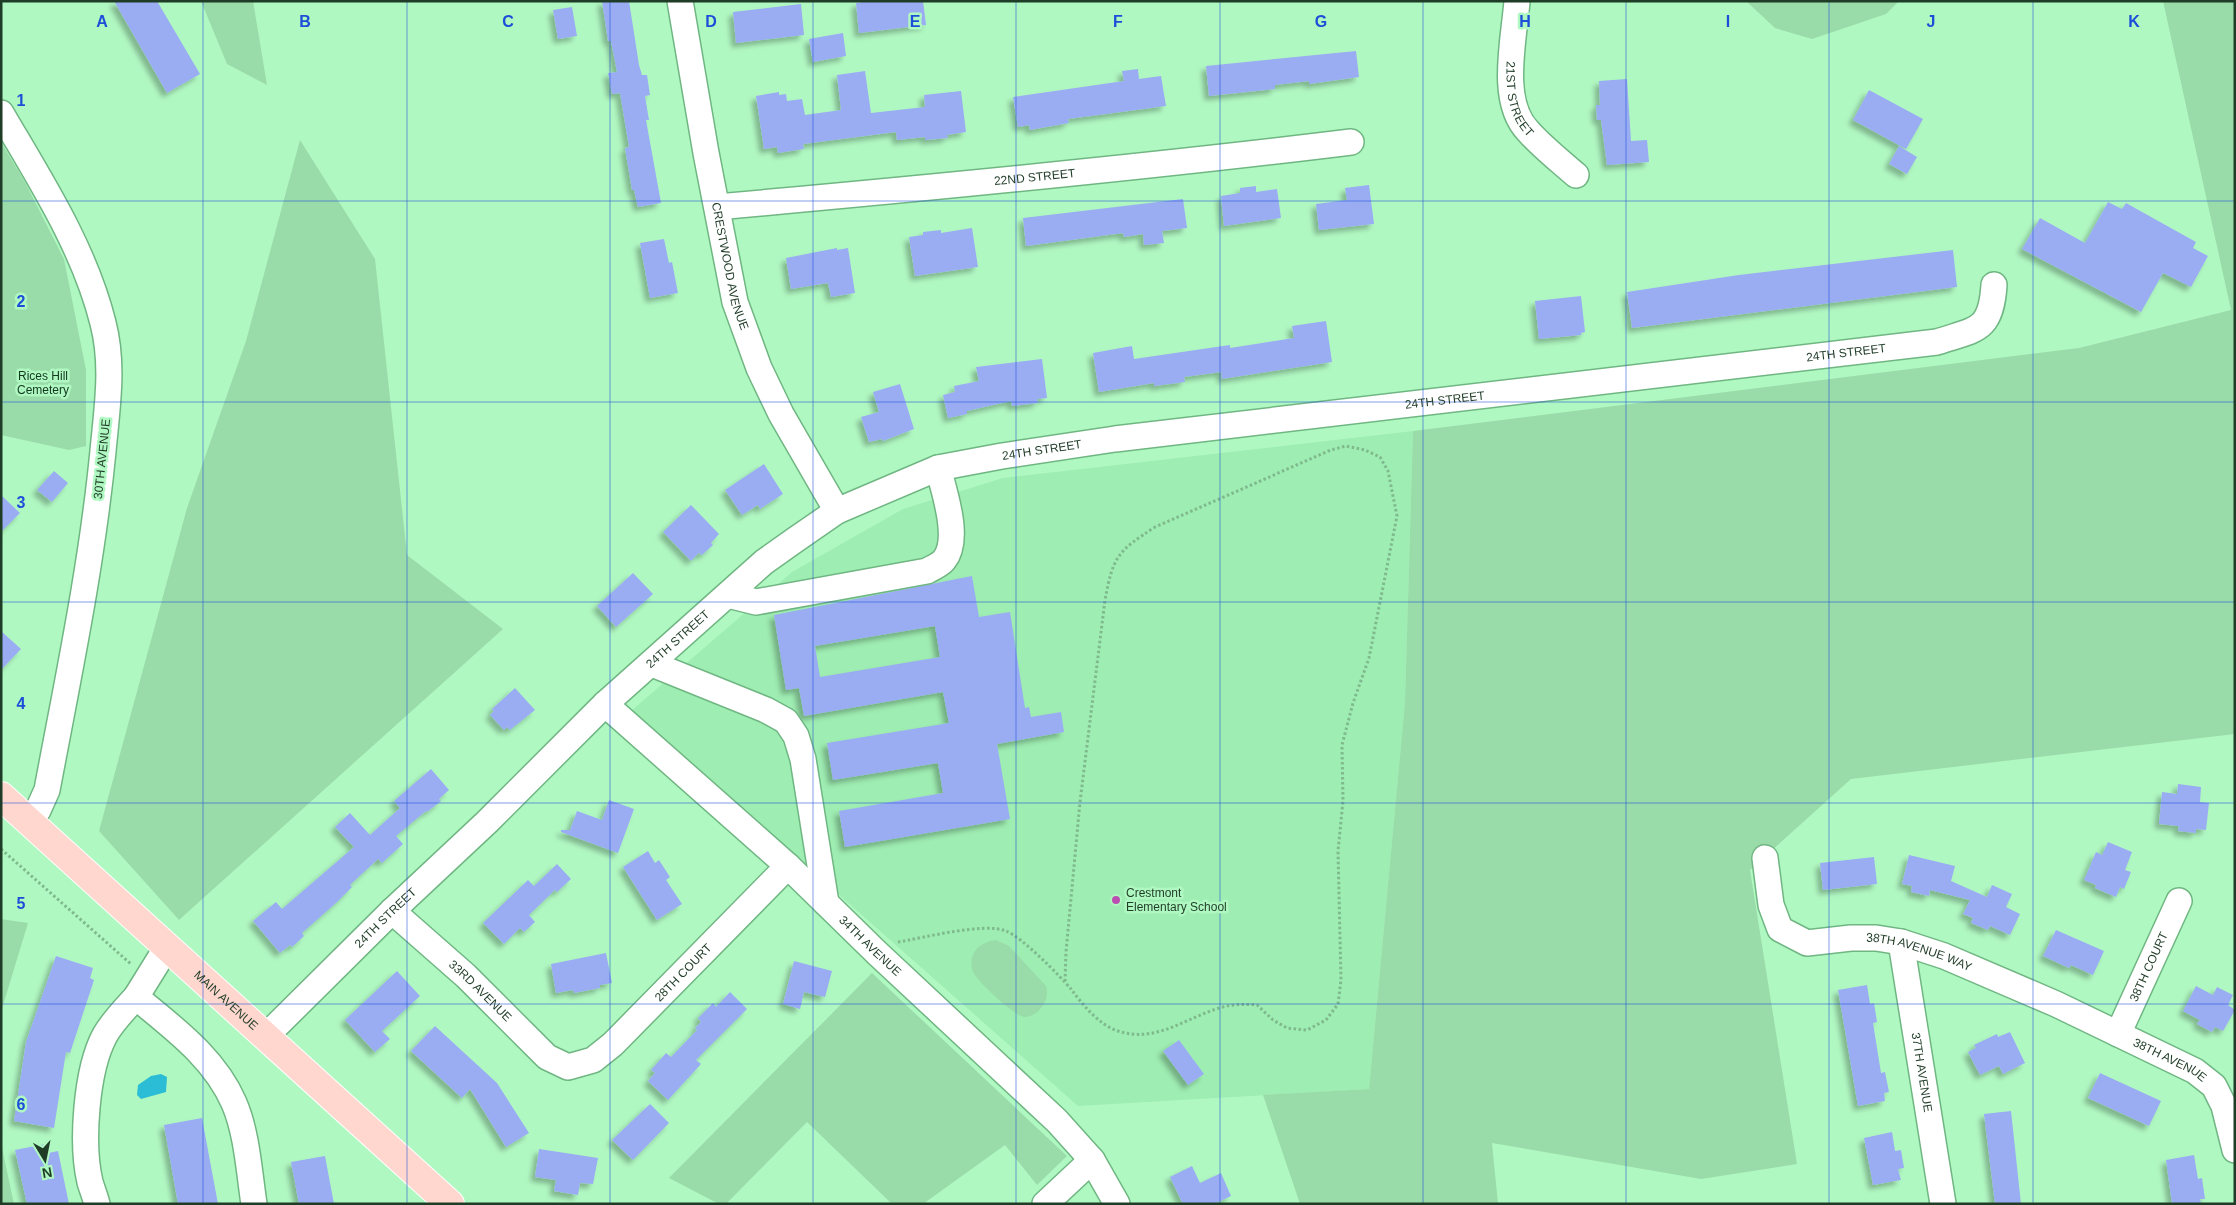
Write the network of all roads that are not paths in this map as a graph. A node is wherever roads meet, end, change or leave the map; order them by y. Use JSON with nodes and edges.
{"nodes":[{"id":1,"x":680,"y":1,"type":"edge"},
{"id":2,"x":1517,"y":1,"type":"edge"},
{"id":3,"x":1,"y":113,"type":"edge"},
{"id":4,"x":1351,"y":142,"type":"dead end"},
{"id":5,"x":1576,"y":175,"type":"dead end"},
{"id":6,"x":717,"y":207,"type":"junction"},
{"id":7,"x":1994,"y":285,"type":"dead end"},
{"id":8,"x":938,"y":468,"type":"junction"},
{"id":9,"x":837,"y":511,"type":"junction"},
{"id":10,"x":728,"y":595,"type":"junction"},
{"id":11,"x":652,"y":664,"type":"junction"},
{"id":12,"x":605,"y":704,"type":"junction"},
{"id":13,"x":1,"y":796,"type":"edge"},
{"id":14,"x":29,"y":822,"type":"junction"},
{"id":15,"x":1765,"y":858,"type":"dead end"},
{"id":16,"x":788,"y":866,"type":"junction"},
{"id":17,"x":2179,"y":901,"type":"dead end"},
{"id":18,"x":826,"y":903,"type":"junction"},
{"id":19,"x":392,"y":911,"type":"junction"},
{"id":20,"x":1901,"y":942,"type":"junction"},
{"id":21,"x":167,"y":948,"type":"junction"},
{"id":22,"x":142,"y":988,"type":"junction"},
{"id":23,"x":2118,"y":1034,"type":"junction"},
{"id":24,"x":266,"y":1036,"type":"junction"},
{"id":25,"x":568,"y":1067,"type":"joint"},
{"id":26,"x":2235,"y":1150,"type":"edge"},
{"id":27,"x":1092,"y":1160,"type":"junction"},
{"id":28,"x":97,"y":1204,"type":"edge"},
{"id":29,"x":254,"y":1204,"type":"edge"},
{"id":30,"x":450,"y":1204,"type":"edge"},
{"id":31,"x":1045,"y":1204,"type":"edge"},
{"id":32,"x":1117,"y":1204,"type":"edge"},
{"id":33,"x":1943,"y":1204,"type":"edge"}],
"edges":[{"from":1,"to":6,"type":"street","name":"CRESTWOOD AVENUE"},
{"from":2,"to":5,"type":"street","name":"21ST STREET"},
{"from":3,"to":14,"type":"street","name":"30TH AVENUE"},
{"from":4,"to":6,"type":"street","name":"22ND STREET"},
{"from":6,"to":9,"type":"street","name":"CRESTWOOD AVENUE"},
{"from":7,"to":8,"type":"street","name":"24TH STREET"},
{"from":8,"to":9,"type":"street","name":"24TH STREET"},
{"from":8,"to":10,"type":"street"},
{"from":9,"to":10,"type":"street","name":"24TH STREET"},
{"from":10,"to":11,"type":"street","name":"24TH STREET"},
{"from":11,"to":12,"type":"street","name":"24TH STREET"},
{"from":11,"to":18,"type":"street"},
{"from":12,"to":16,"type":"street","name":"34TH AVENUE"},
{"from":12,"to":19,"type":"street","name":"24TH STREET"},
{"from":13,"to":14,"type":"main road","name":"MAIN AVENUE"},
{"from":14,"to":21,"type":"main road","name":"MAIN AVENUE"},
{"from":15,"to":20,"type":"street","name":"38TH AVENUE WAY"},
{"from":16,"to":18,"type":"street","name":"34TH AVENUE"},
{"from":16,"to":25,"type":"street","name":"28TH COURT"},
{"from":17,"to":23,"type":"street","name":"38TH COURT"},
{"from":18,"to":27,"type":"street","name":"34TH AVENUE"},
{"from":19,"to":24,"type":"street","name":"24TH STREET"},
{"from":19,"to":25,"type":"street","name":"33RD AVENUE"},
{"from":20,"to":23,"type":"street","name":"38TH AVENUE WAY"},
{"from":20,"to":33,"type":"street","name":"37TH AVENUE"},
{"from":21,"to":22,"type":"street"},
{"from":21,"to":24,"type":"main road","name":"MAIN AVENUE"},
{"from":22,"to":28,"type":"street"},
{"from":22,"to":29,"type":"street"},
{"from":23,"to":26,"type":"street","name":"38TH AVENUE"},
{"from":24,"to":30,"type":"main road","name":"MAIN AVENUE"},
{"from":27,"to":31,"type":"street"},
{"from":27,"to":32,"type":"street","name":"34TH AVENUE"}]}
